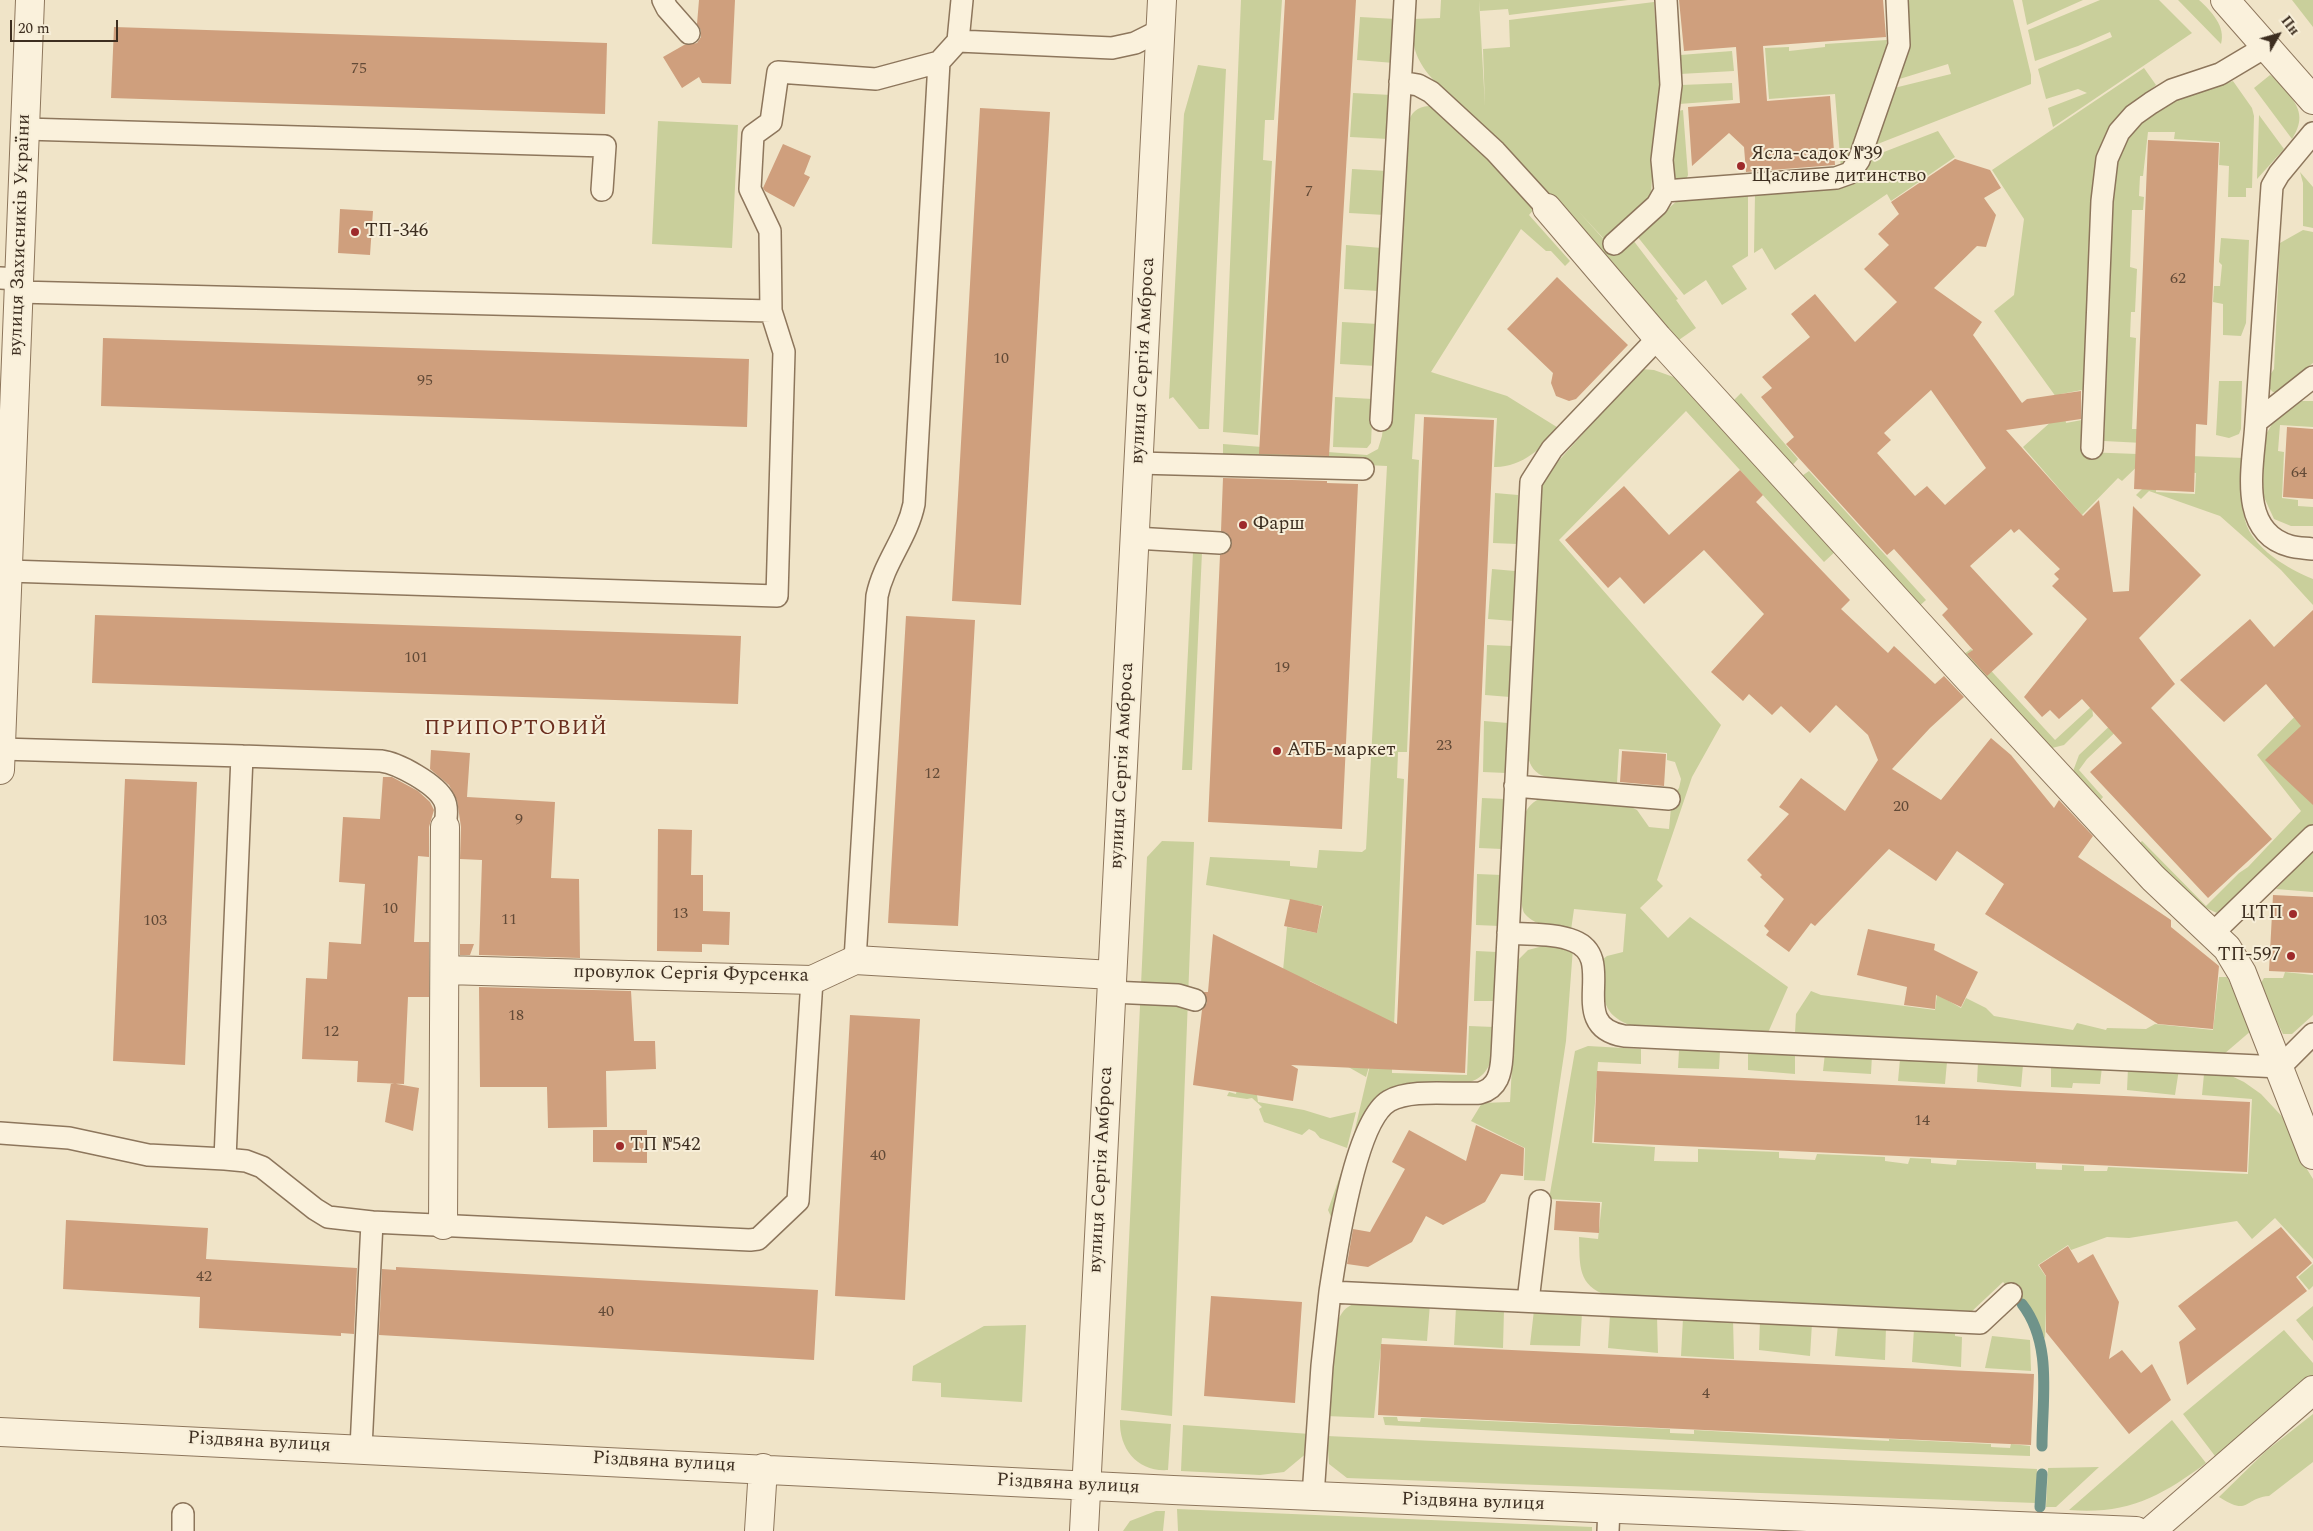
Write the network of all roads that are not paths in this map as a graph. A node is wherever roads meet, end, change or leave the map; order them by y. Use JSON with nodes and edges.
{"nodes":[{"id":1,"x":30,"y":0,"type":"edge"},
{"id":2,"x":663,"y":0,"type":"edge"},
{"id":3,"x":962,"y":0,"type":"edge"},
{"id":4,"x":1162,"y":0,"type":"edge"},
{"id":5,"x":1405,"y":0,"type":"edge"},
{"id":6,"x":1666,"y":0,"type":"edge"},
{"id":7,"x":1896,"y":0,"type":"edge"},
{"id":8,"x":2226,"y":0,"type":"edge"},
{"id":9,"x":1161,"y":30,"type":"junction"},
{"id":10,"x":689,"y":33,"type":"dead end"},
{"id":11,"x":958,"y":41,"type":"junction"},
{"id":12,"x":2267,"y":46,"type":"junction"},
{"id":13,"x":939,"y":62,"type":"junction"},
{"id":14,"x":1400,"y":82,"type":"junction"},
{"id":15,"x":2313,"y":100,"type":"edge"},
{"id":16,"x":25,"y":129,"type":"junction"},
{"id":17,"x":2313,"y":133,"type":"edge"},
{"id":18,"x":602,"y":190,"type":"dead end"},
{"id":19,"x":1665,"y":191,"type":"junction"},
{"id":20,"x":1547,"y":208,"type":"joint"},
{"id":21,"x":1614,"y":244,"type":"dead end"},
{"id":22,"x":12,"y":283,"type":"edge"},
{"id":23,"x":771,"y":311,"type":"junction"},
{"id":24,"x":1658,"y":338,"type":"junction"},
{"id":25,"x":2313,"y":376,"type":"edge"},
{"id":26,"x":1381,"y":420,"type":"dead end"},
{"id":27,"x":2256,"y":422,"type":"junction"},
{"id":28,"x":2092,"y":448,"type":"dead end"},
{"id":29,"x":1138,"y":463,"type":"junction"},
{"id":30,"x":1363,"y":469,"type":"dead end"},
{"id":31,"x":1134,"y":538,"type":"junction"},
{"id":32,"x":1220,"y":543,"type":"dead end"},
{"id":33,"x":2313,"y":549,"type":"edge"},
{"id":34,"x":6,"y":558,"type":"edge"},
{"id":35,"x":242,"y":756,"type":"junction"},
{"id":36,"x":0,"y":759,"type":"edge"},
{"id":37,"x":1515,"y":786,"type":"junction"},
{"id":38,"x":1669,"y":798,"type":"dead end"},
{"id":39,"x":446,"y":827,"type":"joint"},
{"id":40,"x":2313,"y":836,"type":"edge"},
{"id":41,"x":1508,"y":933,"type":"junction"},
{"id":42,"x":2212,"y":934,"type":"junction"},
{"id":43,"x":855,"y":960,"type":"junction"},
{"id":44,"x":445,"y":970,"type":"junction"},
{"id":45,"x":812,"y":980,"type":"junction"},
{"id":46,"x":1112,"y":984,"type":"junction"},
{"id":47,"x":1195,"y":1000,"type":"dead end"},
{"id":48,"x":2313,"y":1034,"type":"edge"},
{"id":49,"x":2280,"y":1067,"type":"junction"},
{"id":50,"x":0,"y":1133,"type":"edge"},
{"id":51,"x":2313,"y":1155,"type":"edge"},
{"id":52,"x":225,"y":1159,"type":"junction"},
{"id":53,"x":1540,"y":1201,"type":"dead end"},
{"id":54,"x":372,"y":1222,"type":"junction"},
{"id":55,"x":443,"y":1225,"type":"junction"},
{"id":56,"x":1330,"y":1292,"type":"junction"},
{"id":57,"x":2011,"y":1294,"type":"dead end"},
{"id":58,"x":1528,"y":1301,"type":"junction"},
{"id":59,"x":2313,"y":1390,"type":"edge"},
{"id":60,"x":0,"y":1432,"type":"edge"},
{"id":61,"x":361,"y":1448,"type":"junction"},
{"id":62,"x":763,"y":1468,"type":"junction"},
{"id":63,"x":1086,"y":1486,"type":"junction"},
{"id":64,"x":1313,"y":1496,"type":"junction"},
{"id":65,"x":1608,"y":1520,"type":"edge"},
{"id":66,"x":1775,"y":1524,"type":"edge"},
{"id":67,"x":1938,"y":1527,"type":"edge"},
{"id":68,"x":759,"y":1531,"type":"edge"},
{"id":69,"x":1084,"y":1531,"type":"edge"},
{"id":70,"x":2136,"y":1531,"type":"edge"},
{"id":71,"x":2151,"y":1531,"type":"edge"}],
"edges":[{"from":1,"to":16,"type":"street","name":"вулиця Захисників України"},
{"from":2,"to":10,"type":"lane"},
{"from":3,"to":11,"type":"lane"},
{"from":4,"to":9,"type":"street","name":"вулиця Сергія Амброса"},
{"from":5,"to":14,"type":"lane"},
{"from":6,"to":19,"type":"lane"},
{"from":7,"to":19,"type":"lane"},
{"from":8,"to":12,"type":"street"},
{"from":9,"to":11,"type":"lane"},
{"from":9,"to":29,"type":"street","name":"вулиця Сергія Амброса"},
{"from":11,"to":13,"type":"lane"},
{"from":12,"to":15,"type":"street"},
{"from":12,"to":28,"type":"lane"},
{"from":13,"to":23,"type":"lane"},
{"from":13,"to":43,"type":"lane"},
{"from":14,"to":20,"type":"lane"},
{"from":14,"to":26,"type":"lane"},
{"from":16,"to":18,"type":"lane"},
{"from":16,"to":22,"type":"street","name":"вулиця Захисників України"},
{"from":17,"to":27,"type":"lane"},
{"from":19,"to":21,"type":"lane"},
{"from":20,"to":24,"type":"street"},
{"from":22,"to":23,"type":"lane"},
{"from":22,"to":34,"type":"street","name":"вулиця Захисників України"},
{"from":23,"to":34,"type":"lane"},
{"from":24,"to":37,"type":"lane"},
{"from":24,"to":42,"type":"street"},
{"from":25,"to":27,"type":"lane"},
{"from":27,"to":33,"type":"lane"},
{"from":29,"to":30,"type":"lane"},
{"from":29,"to":31,"type":"street","name":"вулиця Сергія Амброса"},
{"from":31,"to":32,"type":"lane"},
{"from":31,"to":46,"type":"street","name":"вулиця Сергія Амброса"},
{"from":34,"to":36,"type":"street","name":"вулиця Захисників України"},
{"from":35,"to":36,"type":"lane"},
{"from":35,"to":39,"type":"lane"},
{"from":35,"to":52,"type":"lane"},
{"from":37,"to":38,"type":"lane"},
{"from":37,"to":41,"type":"lane"},
{"from":39,"to":44,"type":"street"},
{"from":40,"to":42,"type":"lane"},
{"from":41,"to":49,"type":"lane"},
{"from":41,"to":56,"type":"lane"},
{"from":42,"to":49,"type":"street"},
{"from":43,"to":45,"type":"street","name":"провулок Сергія Фурсенка"},
{"from":43,"to":46,"type":"street","name":"провулок Сергія Фурсенка"},
{"from":44,"to":45,"type":"street","name":"провулок Сергія Фурсенка"},
{"from":44,"to":55,"type":"street"},
{"from":45,"to":55,"type":"lane"},
{"from":46,"to":47,"type":"lane"},
{"from":46,"to":63,"type":"street","name":"вулиця Сергія Амброса"},
{"from":48,"to":49,"type":"lane"},
{"from":49,"to":51,"type":"street"},
{"from":50,"to":52,"type":"lane"},
{"from":52,"to":54,"type":"lane"},
{"from":53,"to":58,"type":"lane"},
{"from":54,"to":55,"type":"lane"},
{"from":54,"to":61,"type":"lane"},
{"from":56,"to":58,"type":"lane"},
{"from":56,"to":64,"type":"lane"},
{"from":57,"to":58,"type":"lane"},
{"from":59,"to":71,"type":"street"},
{"from":60,"to":61,"type":"street","name":"Різдвяна вулиця"},
{"from":61,"to":62,"type":"street","name":"Різдвяна вулиця"},
{"from":62,"to":63,"type":"street","name":"Різдвяна вулиця"},
{"from":62,"to":68,"type":"street"},
{"from":63,"to":64,"type":"street","name":"Різдвяна вулиця"},
{"from":63,"to":69,"type":"street","name":"вулиця Сергія Амброса"},
{"from":64,"to":65,"type":"street","name":"Різдвяна вулиця"},
{"from":65,"to":66,"type":"street","name":"Різдвяна вулиця"},
{"from":66,"to":67,"type":"street","name":"Різдвяна вулиця"},
{"from":67,"to":70,"type":"street","name":"Різдвяна вулиця"}]}
